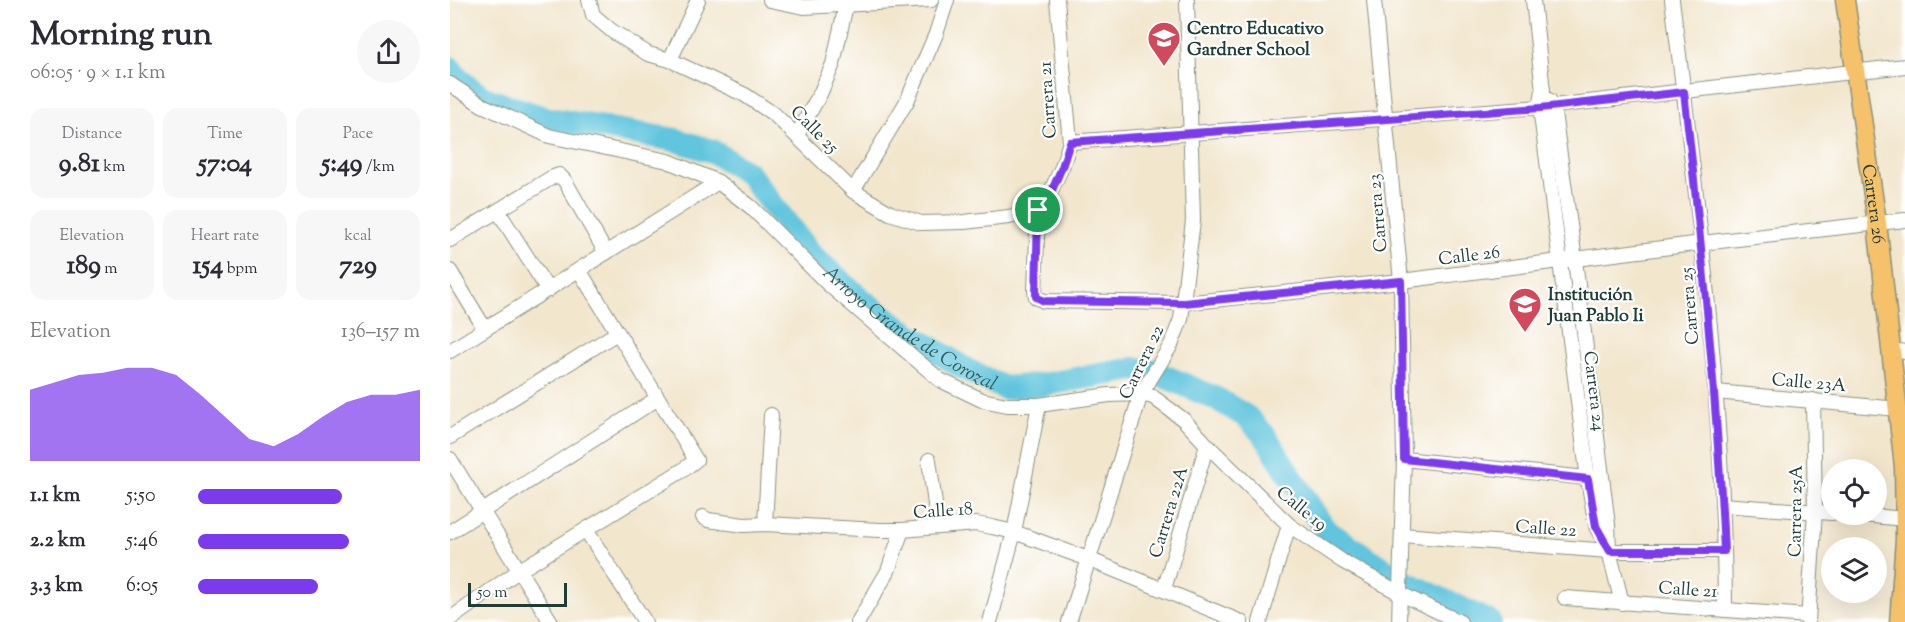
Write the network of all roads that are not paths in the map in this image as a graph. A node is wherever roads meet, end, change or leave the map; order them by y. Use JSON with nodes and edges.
{"nodes":[{"id":1,"x":589,"y":0,"type":"edge"},
{"id":2,"x":698,"y":0,"type":"edge"},
{"id":3,"x":770,"y":0,"type":"edge"},
{"id":4,"x":931,"y":0,"type":"edge"},
{"id":5,"x":947,"y":0,"type":"edge"},
{"id":6,"x":1057,"y":0,"type":"edge"},
{"id":7,"x":1187,"y":0,"type":"edge"},
{"id":8,"x":1374,"y":0,"type":"edge"},
{"id":9,"x":1533,"y":0,"type":"edge"},
{"id":10,"x":1672,"y":0,"type":"edge"},
{"id":11,"x":1845,"y":0,"type":"edge"},
{"id":12,"x":903,"y":1,"type":"edge"},
{"id":13,"x":846,"y":5,"type":"junction"},
{"id":14,"x":670,"y":60,"type":"junction"},
{"id":15,"x":1905,"y":66,"type":"edge"},
{"id":16,"x":1855,"y":73,"type":"junction"},
{"id":17,"x":450,"y":84,"type":"edge"},
{"id":18,"x":1684,"y":92,"type":"junction"},
{"id":19,"x":1547,"y":107,"type":"junction"},
{"id":20,"x":1386,"y":118,"type":"junction"},
{"id":21,"x":1190,"y":132,"type":"junction"},
{"id":22,"x":797,"y":135,"type":"junction"},
{"id":23,"x":1070,"y":142,"type":"junction"},
{"id":24,"x":718,"y":182,"type":"junction"},
{"id":25,"x":853,"y":191,"type":"junction"},
{"id":26,"x":1038,"y":210,"type":"junction"},
{"id":27,"x":498,"y":211,"type":"junction"},
{"id":28,"x":1905,"y":220,"type":"edge"},
{"id":29,"x":1877,"y":223,"type":"junction"},
{"id":30,"x":450,"y":240,"type":"edge"},
{"id":31,"x":1702,"y":243,"type":"junction"},
{"id":32,"x":606,"y":253,"type":"junction"},
{"id":33,"x":1575,"y":260,"type":"junction"},
{"id":34,"x":1560,"y":261,"type":"junction"},
{"id":35,"x":579,"y":270,"type":"junction"},
{"id":36,"x":450,"y":271,"type":"edge"},
{"id":37,"x":1401,"y":281,"type":"junction"},
{"id":38,"x":548,"y":290,"type":"junction"},
{"id":39,"x":1184,"y":303,"type":"junction"},
{"id":40,"x":485,"y":329,"type":"junction"},
{"id":41,"x":617,"y":333,"type":"junction"},
{"id":42,"x":450,"y":351,"type":"edge"},
{"id":43,"x":1898,"y":351,"type":"edge"},
{"id":44,"x":1716,"y":392,"type":"junction"},
{"id":45,"x":1141,"y":394,"type":"junction"},
{"id":46,"x":658,"y":398,"type":"junction"},
{"id":47,"x":1813,"y":400,"type":"junction"},
{"id":48,"x":1039,"y":405,"type":"junction"},
{"id":49,"x":1898,"y":409,"type":"junction"},
{"id":50,"x":771,"y":415,"type":"dead end"},
{"id":51,"x":450,"y":437,"type":"edge"},
{"id":52,"x":1207,"y":445,"type":"junction"},
{"id":53,"x":450,"y":459,"type":"edge"},
{"id":54,"x":1404,"y":459,"type":"junction"},
{"id":55,"x":929,"y":460,"type":"dead end"},
{"id":56,"x":1595,"y":479,"type":"junction"},
{"id":57,"x":1722,"y":505,"type":"junction"},
{"id":58,"x":483,"y":511,"type":"junction"},
{"id":59,"x":1815,"y":511,"type":"junction"},
{"id":60,"x":1821,"y":512,"type":"edge"},
{"id":61,"x":703,"y":517,"type":"dead end"},
{"id":62,"x":1887,"y":517,"type":"edge"},
{"id":63,"x":1905,"y":519,"type":"edge"},
{"id":64,"x":765,"y":524,"type":"junction"},
{"id":65,"x":1289,"y":525,"type":"junction"},
{"id":66,"x":938,"y":526,"type":"junction"},
{"id":67,"x":586,"y":530,"type":"junction"},
{"id":68,"x":902,"y":530,"type":"junction"},
{"id":69,"x":450,"y":532,"type":"edge"},
{"id":70,"x":1014,"y":532,"type":"junction"},
{"id":71,"x":1402,"y":535,"type":"junction"},
{"id":72,"x":1905,"y":539,"type":"edge"},
{"id":73,"x":1610,"y":551,"type":"junction"},
{"id":74,"x":1724,"y":551,"type":"junction"},
{"id":75,"x":1088,"y":558,"type":"junction"},
{"id":76,"x":520,"y":570,"type":"junction"},
{"id":77,"x":1164,"y":589,"type":"junction"},
{"id":78,"x":1401,"y":589,"type":"junction"},
{"id":79,"x":1566,"y":598,"type":"dead end"},
{"id":80,"x":1903,"y":598,"type":"edge"},
{"id":81,"x":1622,"y":603,"type":"junction"},
{"id":82,"x":1725,"y":610,"type":"junction"},
{"id":83,"x":450,"y":619,"type":"edge"},
{"id":84,"x":1808,"y":619,"type":"edge"},
{"id":85,"x":551,"y":622,"type":"edge"},
{"id":86,"x":645,"y":622,"type":"edge"},
{"id":87,"x":858,"y":622,"type":"edge"},
{"id":88,"x":990,"y":622,"type":"edge"},
{"id":89,"x":1069,"y":622,"type":"edge"},
{"id":90,"x":1241,"y":622,"type":"edge"},
{"id":91,"x":1260,"y":622,"type":"edge"},
{"id":92,"x":1400,"y":622,"type":"edge"},
{"id":93,"x":1461,"y":622,"type":"edge"},
{"id":94,"x":1899,"y":622,"type":"edge"}],
"edges":[{"from":1,"to":14,"type":"street","name":"Calle 25"},
{"from":2,"to":14,"type":"street"},
{"from":3,"to":13,"type":"street"},
{"from":4,"to":12,"type":"street"},
{"from":5,"to":25,"type":"street"},
{"from":6,"to":23,"type":"street","name":"Carrera 21"},
{"from":7,"to":21,"type":"street","name":"Carrera 22"},
{"from":8,"to":20,"type":"street","name":"Carrera 23"},
{"from":9,"to":19,"type":"street","name":"Carrera 24"},
{"from":10,"to":18,"type":"street","name":"Carrera 25"},
{"from":11,"to":16,"type":"main road","name":"Carrera 26"},
{"from":12,"to":13,"type":"street"},
{"from":13,"to":22,"type":"street"},
{"from":14,"to":22,"type":"street","name":"Calle 25"},
{"from":15,"to":16,"type":"street"},
{"from":16,"to":18,"type":"street"},
{"from":16,"to":29,"type":"main road","name":"Carrera 26"},
{"from":17,"to":24,"type":"street"},
{"from":18,"to":19,"type":"street"},
{"from":18,"to":31,"type":"street","name":"Carrera 25"},
{"from":19,"to":20,"type":"street"},
{"from":19,"to":33,"type":"street","name":"Carrera 24"},
{"from":19,"to":34,"type":"street","name":"Carrera 24"},
{"from":20,"to":21,"type":"street"},
{"from":20,"to":37,"type":"street","name":"Carrera 23"},
{"from":21,"to":23,"type":"street"},
{"from":21,"to":39,"type":"street","name":"Carrera 22"},
{"from":22,"to":25,"type":"street","name":"Calle 25"},
{"from":23,"to":26,"type":"street","name":"Carrera 21"},
{"from":24,"to":32,"type":"street"},
{"from":24,"to":48,"type":"street"},
{"from":25,"to":26,"type":"street","name":"Calle 25"},
{"from":26,"to":39,"type":"street","name":"Calle 26"},
{"from":27,"to":30,"type":"street"},
{"from":27,"to":32,"type":"street"},
{"from":27,"to":38,"type":"street"},
{"from":28,"to":29,"type":"street","name":"Calle 26"},
{"from":29,"to":31,"type":"street","name":"Calle 26"},
{"from":29,"to":43,"type":"main road","name":"Carrera 26"},
{"from":31,"to":33,"type":"street","name":"Calle 26"},
{"from":31,"to":44,"type":"street","name":"Carrera 25"},
{"from":32,"to":35,"type":"street"},
{"from":33,"to":34,"type":"street","name":"Calle 26"},
{"from":33,"to":56,"type":"street","name":"Carrera 24"},
{"from":34,"to":37,"type":"street","name":"Calle 26"},
{"from":34,"to":56,"type":"street","name":"Carrera 24"},
{"from":35,"to":38,"type":"street"},
{"from":35,"to":41,"type":"street"},
{"from":36,"to":40,"type":"street"},
{"from":37,"to":39,"type":"street","name":"Calle 26"},
{"from":37,"to":54,"type":"street","name":"Carrera 23"},
{"from":38,"to":40,"type":"street"},
{"from":39,"to":45,"type":"street","name":"Carrera 22"},
{"from":40,"to":42,"type":"street"},
{"from":41,"to":46,"type":"street"},
{"from":41,"to":51,"type":"street"},
{"from":43,"to":49,"type":"main road","name":"Carrera 26"},
{"from":44,"to":47,"type":"street","name":"Calle 23A"},
{"from":44,"to":57,"type":"street","name":"Carrera 25"},
{"from":45,"to":48,"type":"street"},
{"from":45,"to":52,"type":"street","name":"Calle 19"},
{"from":45,"to":75,"type":"street","name":"Carrera 22"},
{"from":46,"to":58,"type":"street"},
{"from":46,"to":67,"type":"street"},
{"from":47,"to":49,"type":"street","name":"Calle 23A"},
{"from":47,"to":59,"type":"street","name":"Carrera 25A"},
{"from":48,"to":70,"type":"street"},
{"from":49,"to":63,"type":"main road","name":"Carrera 26"},
{"from":50,"to":64,"type":"street"},
{"from":52,"to":65,"type":"street","name":"Calle 19"},
{"from":52,"to":77,"type":"street","name":"Carrera 22A"},
{"from":53,"to":58,"type":"street"},
{"from":54,"to":56,"type":"street"},
{"from":54,"to":71,"type":"street","name":"Carrera 23"},
{"from":55,"to":66,"type":"street"},
{"from":56,"to":73,"type":"street","name":"Carrera 24"},
{"from":57,"to":59,"type":"street"},
{"from":57,"to":74,"type":"street","name":"Carrera 25"},
{"from":58,"to":69,"type":"street"},
{"from":58,"to":76,"type":"street"},
{"from":59,"to":60,"type":"street"},
{"from":59,"to":84,"type":"street","name":"Carrera 25A"},
{"from":61,"to":64,"type":"street","name":"Calle 18"},
{"from":62,"to":63,"type":"street"},
{"from":63,"to":72,"type":"main road","name":"Carrera 26"},
{"from":64,"to":68,"type":"street","name":"Calle 18"},
{"from":65,"to":78,"type":"street","name":"Calle 19"},
{"from":65,"to":91,"type":"street"},
{"from":66,"to":68,"type":"street","name":"Calle 18"},
{"from":66,"to":70,"type":"street","name":"Calle 18"},
{"from":67,"to":76,"type":"street"},
{"from":67,"to":86,"type":"street"},
{"from":68,"to":87,"type":"street"},
{"from":70,"to":75,"type":"street","name":"Calle 18"},
{"from":70,"to":88,"type":"street"},
{"from":71,"to":73,"type":"street","name":"Calle 22"},
{"from":71,"to":78,"type":"street","name":"Carrera 23"},
{"from":72,"to":80,"type":"main road","name":"Carrera 26"},
{"from":73,"to":74,"type":"street","name":"Calle 22"},
{"from":73,"to":81,"type":"street","name":"Carrera 24"},
{"from":74,"to":82,"type":"street","name":"Carrera 25"},
{"from":75,"to":77,"type":"street","name":"Calle 18"},
{"from":75,"to":89,"type":"street","name":"Carrera 22"},
{"from":76,"to":83,"type":"street"},
{"from":76,"to":85,"type":"street"},
{"from":77,"to":90,"type":"street","name":"Calle 18"},
{"from":78,"to":92,"type":"street","name":"Carrera 23"},
{"from":78,"to":93,"type":"street","name":"Calle 19"},
{"from":79,"to":81,"type":"street","name":"Calle 21"},
{"from":80,"to":94,"type":"main road","name":"Carrera 26"},
{"from":81,"to":82,"type":"street","name":"Calle 21"},
{"from":82,"to":84,"type":"street","name":"Calle 21"}]}
